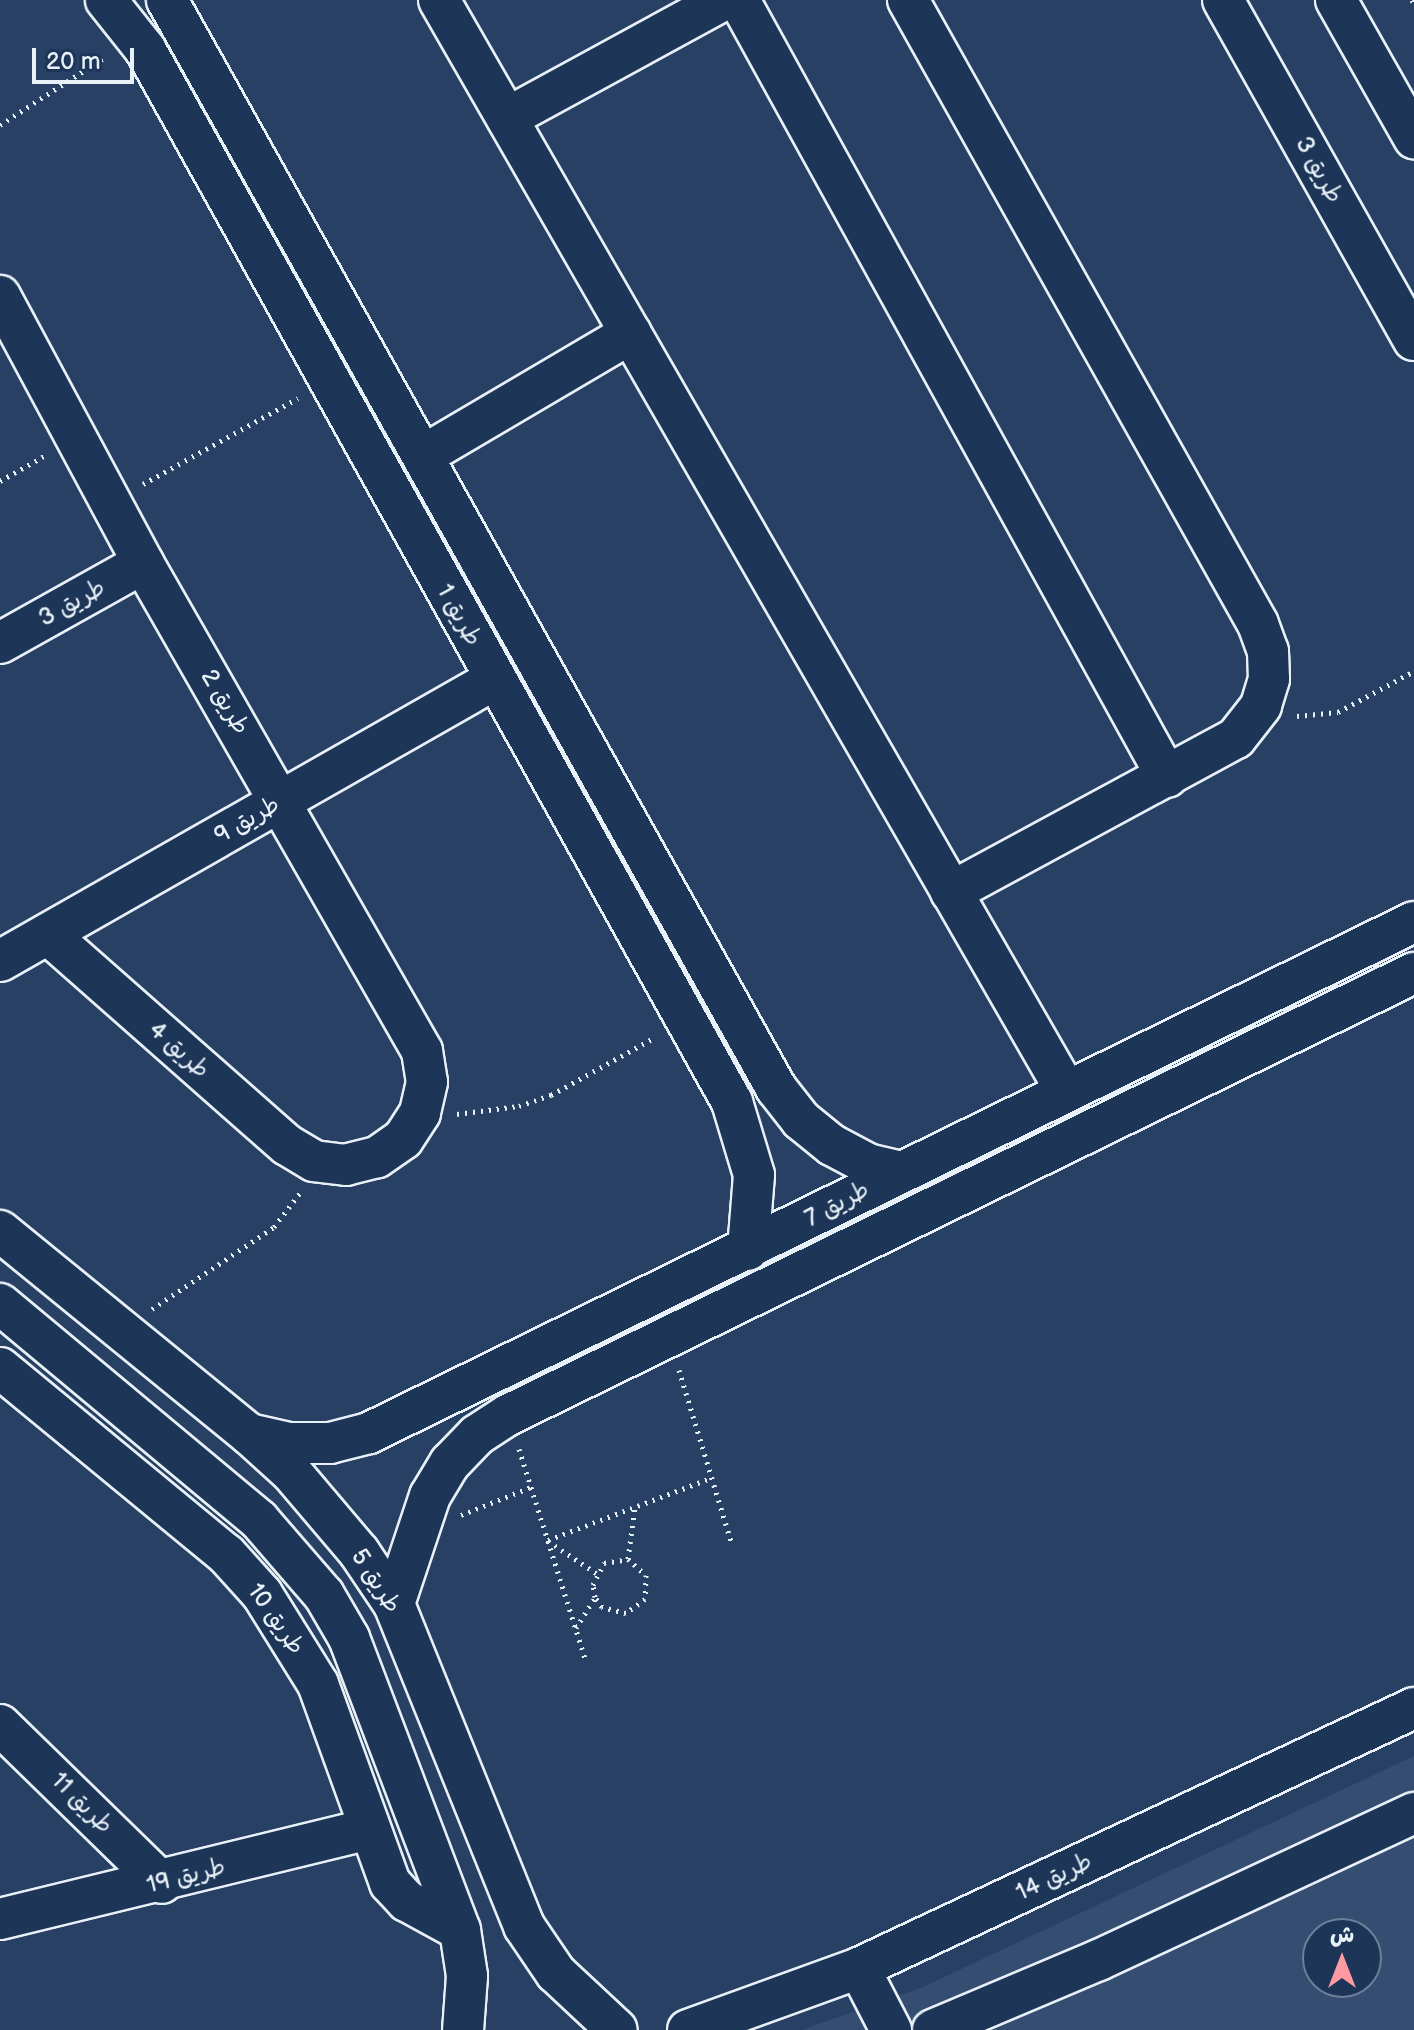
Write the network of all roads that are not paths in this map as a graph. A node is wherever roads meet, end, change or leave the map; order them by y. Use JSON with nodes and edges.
{"nodes":[{"id":1,"x":106,"y":0,"type":"edge"},
{"id":2,"x":167,"y":0,"type":"edge"},
{"id":3,"x":439,"y":0,"type":"edge"},
{"id":4,"x":723,"y":0,"type":"edge"},
{"id":5,"x":739,"y":0,"type":"edge"},
{"id":6,"x":908,"y":0,"type":"edge"},
{"id":7,"x":1223,"y":0,"type":"edge"},
{"id":8,"x":1336,"y":0,"type":"edge"},
{"id":9,"x":507,"y":118,"type":"junction"},
{"id":10,"x":1414,"y":138,"type":"edge"},
{"id":11,"x":0,"y":296,"type":"edge"},
{"id":12,"x":631,"y":333,"type":"junction"},
{"id":13,"x":1414,"y":340,"type":"edge"},
{"id":14,"x":424,"y":455,"type":"junction"},
{"id":15,"x":143,"y":563,"type":"junction"},
{"id":16,"x":0,"y":643,"type":"edge"},
{"id":17,"x":495,"y":679,"type":"junction"},
{"id":18,"x":1167,"y":777,"type":"junction"},
{"id":19,"x":283,"y":800,"type":"junction"},
{"id":20,"x":951,"y":892,"type":"junction"},
{"id":21,"x":1414,"y":922,"type":"edge"},
{"id":22,"x":48,"y":934,"type":"junction"},
{"id":23,"x":0,"y":961,"type":"edge"},
{"id":24,"x":1412,"y":979,"type":"edge"},
{"id":25,"x":1066,"y":1091,"type":"junction"},
{"id":26,"x":314,"y":1161,"type":"joint"},
{"id":27,"x":898,"y":1171,"type":"junction"},
{"id":28,"x":0,"y":1231,"type":"edge"},
{"id":29,"x":748,"y":1250,"type":"junction"},
{"id":30,"x":0,"y":1304,"type":"edge"},
{"id":31,"x":0,"y":1368,"type":"edge"},
{"id":32,"x":249,"y":1434,"type":"junction"},
{"id":33,"x":394,"y":1604,"type":"junction"},
{"id":34,"x":1414,"y":1708,"type":"edge"},
{"id":35,"x":0,"y":1725,"type":"edge"},
{"id":36,"x":1414,"y":1813,"type":"edge"},
{"id":37,"x":370,"y":1829,"type":"junction"},
{"id":38,"x":162,"y":1883,"type":"junction"},
{"id":39,"x":0,"y":1919,"type":"edge"},
{"id":40,"x":460,"y":1930,"type":"junction"},
{"id":41,"x":859,"y":1968,"type":"junction"},
{"id":42,"x":463,"y":2030,"type":"edge"},
{"id":43,"x":617,"y":2030,"type":"edge"},
{"id":44,"x":688,"y":2030,"type":"edge"},
{"id":45,"x":891,"y":2030,"type":"edge"},
{"id":46,"x":933,"y":2030,"type":"edge"}],
"edges":[{"from":1,"to":17,"type":"street","name":"طريق 1"},
{"from":2,"to":14,"type":"street","name":"طريق 1"},
{"from":3,"to":9,"type":"street"},
{"from":4,"to":9,"type":"street"},
{"from":5,"to":18,"type":"street"},
{"from":6,"to":18,"type":"street"},
{"from":7,"to":13,"type":"street","name":"طريق 3"},
{"from":8,"to":10,"type":"street"},
{"from":9,"to":12,"type":"street"},
{"from":11,"to":15,"type":"street","name":"طريق 2"},
{"from":12,"to":14,"type":"street"},
{"from":12,"to":20,"type":"street"},
{"from":14,"to":27,"type":"street","name":"طريق 1"},
{"from":15,"to":16,"type":"street","name":"طريق 3"},
{"from":15,"to":19,"type":"street","name":"طريق 2"},
{"from":17,"to":19,"type":"street","name":"طريق 9"},
{"from":17,"to":29,"type":"street","name":"طريق 1"},
{"from":18,"to":20,"type":"street"},
{"from":19,"to":22,"type":"street","name":"طريق 9"},
{"from":19,"to":26,"type":"street","name":"طريق 2"},
{"from":20,"to":25,"type":"street"},
{"from":21,"to":25,"type":"street","name":"طريق 7"},
{"from":22,"to":23,"type":"street","name":"طريق 9"},
{"from":22,"to":26,"type":"street","name":"طريق 4"},
{"from":24,"to":33,"type":"street","name":"طريق 7"},
{"from":25,"to":27,"type":"street","name":"طريق 7"},
{"from":27,"to":29,"type":"street","name":"طريق 7"},
{"from":28,"to":32,"type":"street","name":"طريق 5"},
{"from":29,"to":32,"type":"street","name":"طريق 7"},
{"from":30,"to":40,"type":"street"},
{"from":31,"to":37,"type":"street","name":"طريق 10"},
{"from":32,"to":33,"type":"street","name":"طريق 5"},
{"from":33,"to":43,"type":"street","name":"طريق 5"},
{"from":34,"to":41,"type":"street","name":"طريق 14"},
{"from":35,"to":38,"type":"street","name":"طريق 11"},
{"from":36,"to":46,"type":"street"},
{"from":37,"to":38,"type":"street","name":"طريق 19"},
{"from":37,"to":40,"type":"street","name":"طريق 10"},
{"from":38,"to":39,"type":"street","name":"طريق 19"},
{"from":40,"to":42,"type":"street"},
{"from":41,"to":44,"type":"street","name":"طريق 14"},
{"from":41,"to":45,"type":"street"}]}
